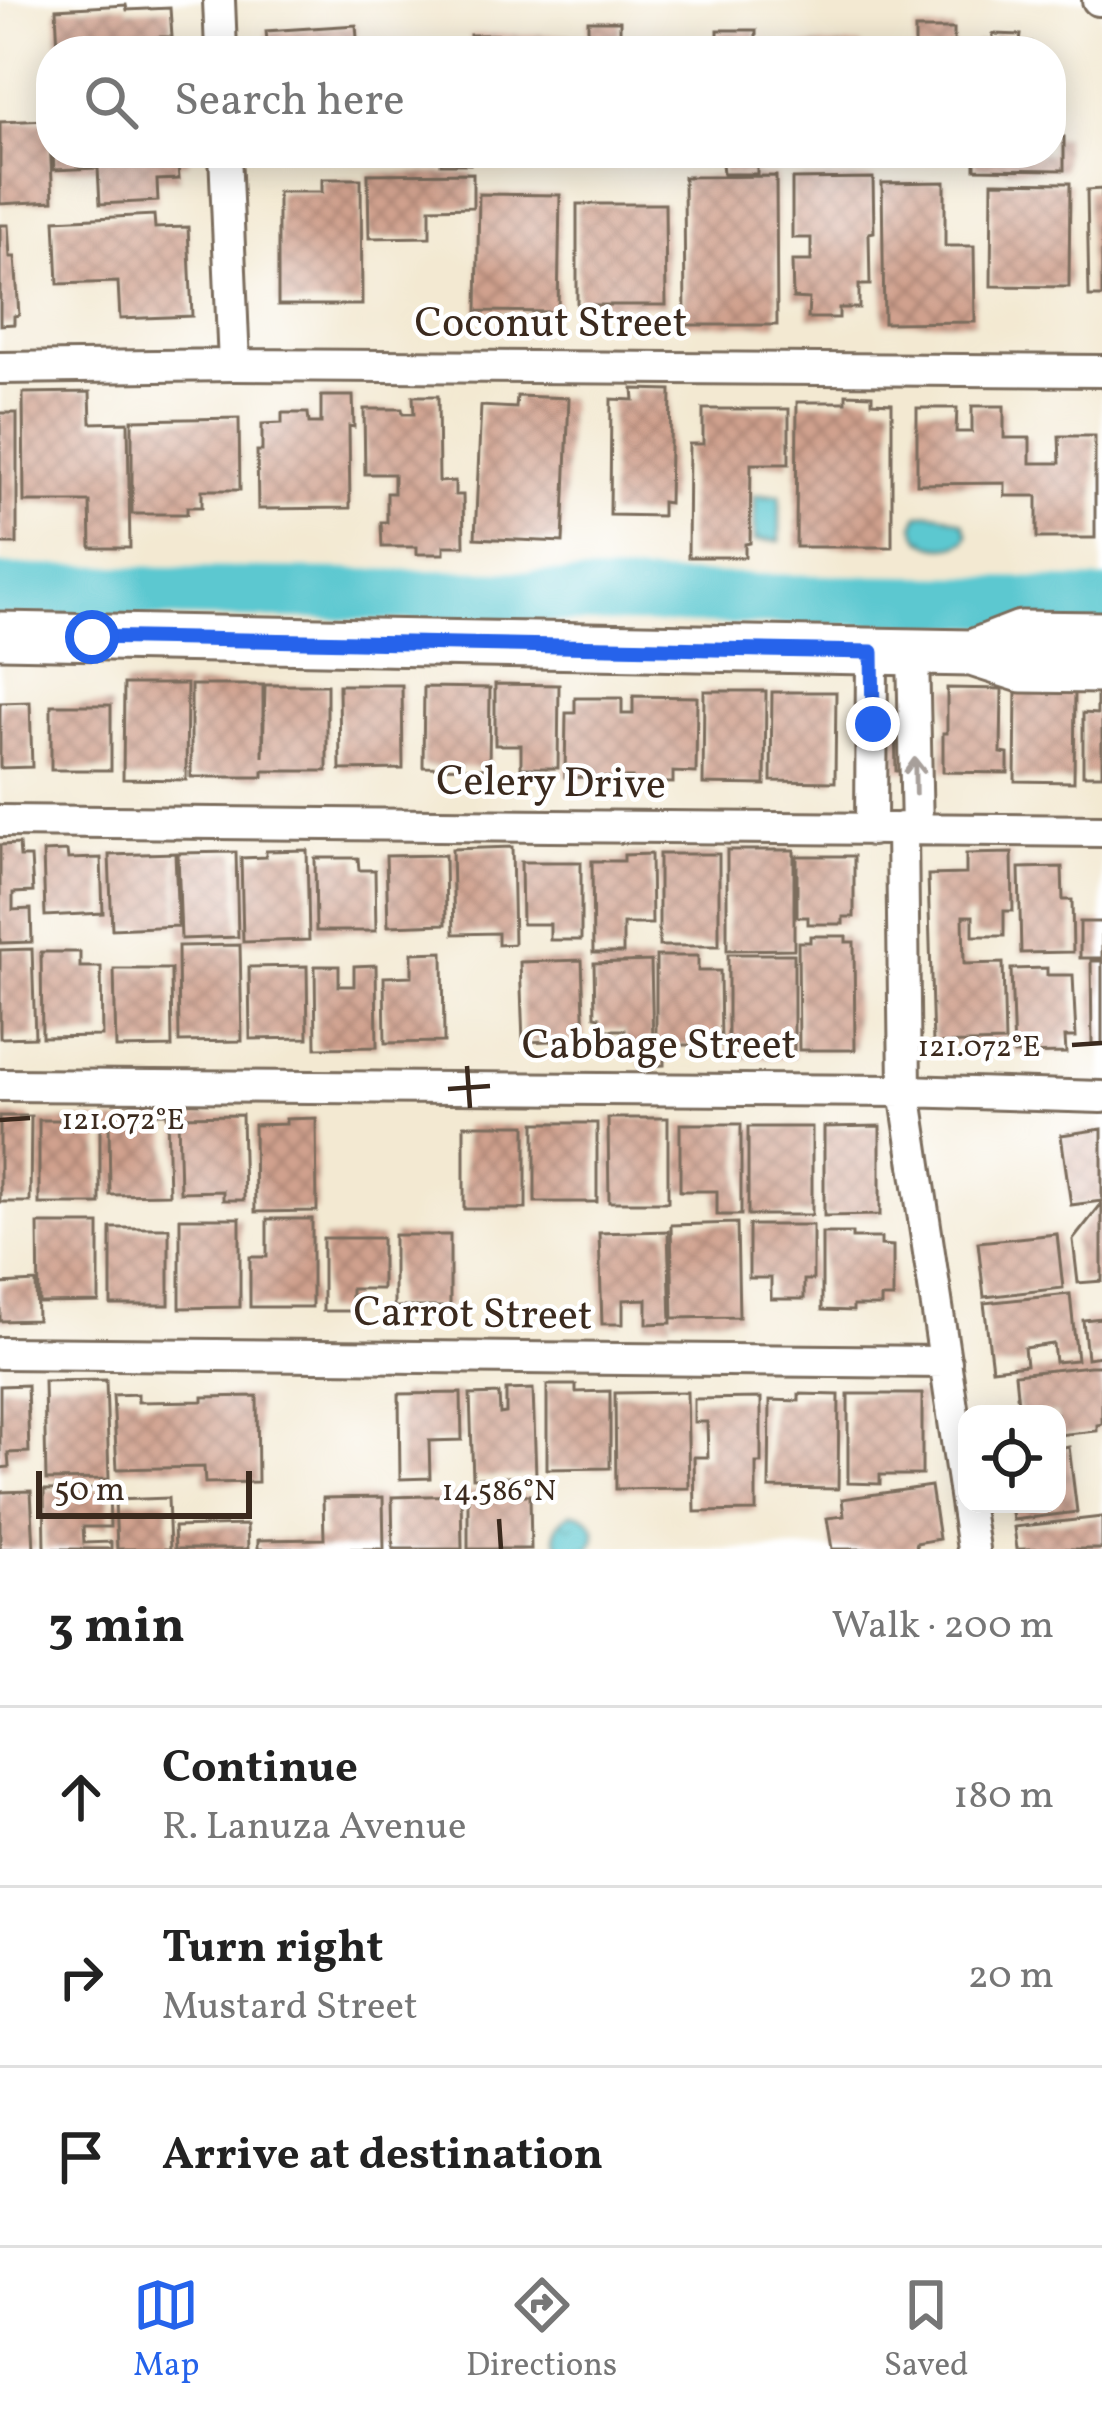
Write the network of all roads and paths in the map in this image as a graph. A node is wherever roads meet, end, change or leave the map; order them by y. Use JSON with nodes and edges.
{"nodes":[{"id":1,"x":219,"y":0,"type":"edge"},
{"id":2,"x":220,"y":36,"type":"edge"},
{"id":3,"x":226,"y":168,"type":"edge"},
{"id":4,"x":234,"y":365,"type":"junction"},
{"id":5,"x":0,"y":368,"type":"edge"},
{"id":6,"x":1102,"y":370,"type":"edge"},
{"id":7,"x":0,"y":635,"type":"edge"},
{"id":8,"x":1102,"y":635,"type":"edge"},
{"id":9,"x":893,"y":653,"type":"junction"},
{"id":10,"x":972,"y":653,"type":"junction"},
{"id":11,"x":1102,"y":670,"type":"edge"},
{"id":12,"x":0,"y":821,"type":"edge"},
{"id":13,"x":909,"y":828,"type":"junction"},
{"id":14,"x":871,"y":830,"type":"junction"},
{"id":15,"x":1102,"y":831,"type":"edge"},
{"id":16,"x":0,"y":1084,"type":"edge"},
{"id":17,"x":905,"y":1091,"type":"junction"},
{"id":18,"x":1102,"y":1097,"type":"edge"},
{"id":19,"x":0,"y":1353,"type":"edge"},
{"id":20,"x":946,"y":1362,"type":"junction"},
{"id":21,"x":973,"y":1549,"type":"edge"}],
"edges":[{"from":1,"to":2,"type":"street"},
{"from":3,"to":4,"type":"street"},
{"from":4,"to":5,"type":"street","name":"Coconut Street"},
{"from":4,"to":6,"type":"street","name":"Coconut Street"},
{"from":7,"to":9,"type":"main road"},
{"from":8,"to":10,"type":"main road"},
{"from":9,"to":10,"type":"main road"},
{"from":13,"to":9,"type":"street","one_way":true},
{"from":9,"to":14,"type":"street"},
{"from":10,"to":11,"type":"main road"},
{"from":12,"to":14,"type":"street","name":"Celery Drive"},
{"from":13,"to":14,"type":"street","name":"Celery Drive"},
{"from":13,"to":15,"type":"street","name":"Celery Drive"},
{"from":13,"to":17,"type":"street"},
{"from":16,"to":17,"type":"street","name":"Cabbage Street"},
{"from":17,"to":18,"type":"street","name":"Cabbage Street"},
{"from":17,"to":20,"type":"street"},
{"from":19,"to":20,"type":"street","name":"Carrot Street"},
{"from":20,"to":21,"type":"street"}]}
